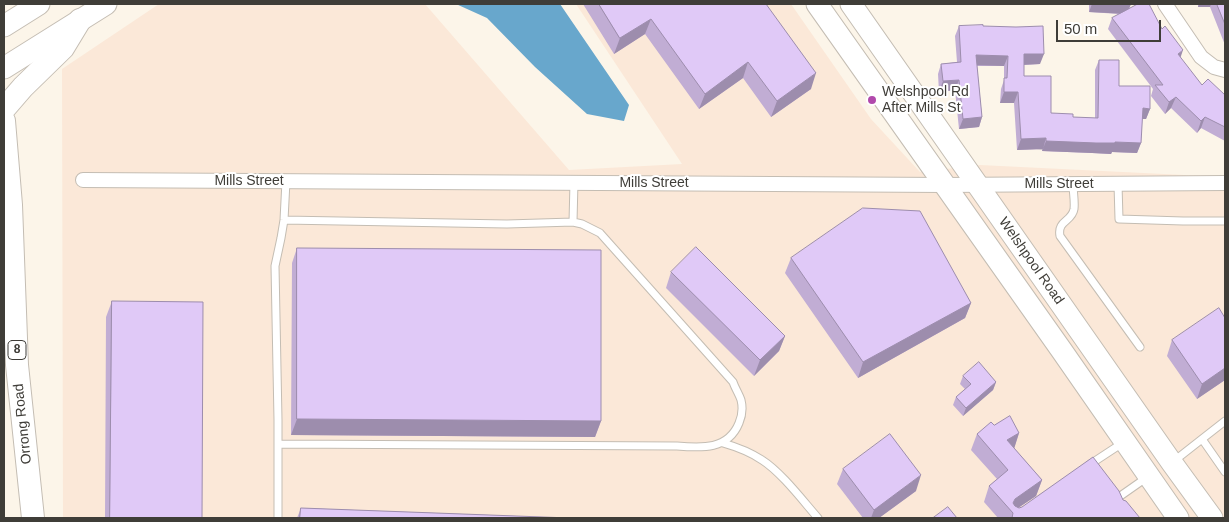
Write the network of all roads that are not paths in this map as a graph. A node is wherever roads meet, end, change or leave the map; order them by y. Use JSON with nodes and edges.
{"nodes":[{"id":1,"x":38,"y":4,"type":"edge"},
{"id":2,"x":106,"y":4,"type":"edge"},
{"id":3,"x":817,"y":4,"type":"edge"},
{"id":4,"x":851,"y":4,"type":"edge"},
{"id":5,"x":1165,"y":4,"type":"edge"},
{"id":6,"x":80,"y":20,"type":"junction"},
{"id":7,"x":4,"y":26,"type":"edge"},
{"id":8,"x":4,"y":68,"type":"edge"},
{"id":9,"x":1225,"y":70,"type":"edge"},
{"id":10,"x":4,"y":109,"type":"edge"},
{"id":11,"x":4,"y":121,"type":"edge"},
{"id":12,"x":83,"y":180,"type":"dead end"},
{"id":13,"x":286,"y":181,"type":"junction"},
{"id":14,"x":574,"y":182,"type":"junction"},
{"id":15,"x":1225,"y":183,"type":"edge"},
{"id":16,"x":977,"y":184,"type":"junction"},
{"id":17,"x":1073,"y":184,"type":"junction"},
{"id":18,"x":1118,"y":184,"type":"junction"},
{"id":19,"x":945,"y":185,"type":"junction"},
{"id":20,"x":284,"y":220,"type":"junction"},
{"id":21,"x":1225,"y":221,"type":"edge"},
{"id":22,"x":573,"y":222,"type":"junction"},
{"id":23,"x":1140,"y":348,"type":"dead end"},
{"id":24,"x":1225,"y":421,"type":"edge"},
{"id":25,"x":1202,"y":438,"type":"junction"},
{"id":26,"x":1125,"y":442,"type":"junction"},
{"id":27,"x":723,"y":443,"type":"junction"},
{"id":28,"x":278,"y":444,"type":"junction"},
{"id":29,"x":1172,"y":463,"type":"junction"},
{"id":30,"x":1089,"y":465,"type":"junction"},
{"id":31,"x":1081,"y":470,"type":"edge"},
{"id":32,"x":1094,"y":472,"type":"edge"},
{"id":33,"x":1225,"y":472,"type":"edge"},
{"id":34,"x":1149,"y":476,"type":"junction"},
{"id":35,"x":1111,"y":492,"type":"edge"},
{"id":36,"x":33,"y":518,"type":"edge"},
{"id":37,"x":278,"y":518,"type":"edge"},
{"id":38,"x":818,"y":518,"type":"edge"},
{"id":39,"x":1178,"y":518,"type":"edge"},
{"id":40,"x":1212,"y":518,"type":"edge"}],
"edges":[{"from":1,"to":7,"type":"main road"},
{"from":2,"to":6,"type":"main road"},
{"from":3,"to":19,"type":"main road","name":"Welshpool Road"},
{"from":4,"to":16,"type":"main road","name":"Welshpool Road"},
{"from":5,"to":9,"type":"street"},
{"from":6,"to":8,"type":"main road"},
{"from":6,"to":10,"type":"highway"},
{"from":11,"to":36,"type":"highway","name":"Orrong Road","number":"8"},
{"from":12,"to":13,"type":"street","name":"Mills Street"},
{"from":13,"to":14,"type":"street","name":"Mills Street"},
{"from":13,"to":20,"type":"lane"},
{"from":14,"to":19,"type":"street","name":"Mills Street"},
{"from":14,"to":22,"type":"lane"},
{"from":15,"to":18,"type":"street","name":"Mills Street"},
{"from":16,"to":17,"type":"street","name":"Mills Street"},
{"from":16,"to":19,"type":"street","name":"Mills Street"},
{"from":16,"to":29,"type":"main road","name":"Welshpool Road"},
{"from":17,"to":18,"type":"street","name":"Mills Street"},
{"from":17,"to":23,"type":"lane"},
{"from":18,"to":21,"type":"lane"},
{"from":19,"to":26,"type":"main road","name":"Welshpool Road"},
{"from":20,"to":22,"type":"lane"},
{"from":20,"to":28,"type":"lane"},
{"from":22,"to":27,"type":"lane"},
{"from":24,"to":25,"type":"lane"},
{"from":25,"to":29,"type":"lane"},
{"from":25,"to":33,"type":"lane"},
{"from":26,"to":30,"type":"lane"},
{"from":26,"to":34,"type":"main road","name":"Welshpool Road"},
{"from":27,"to":28,"type":"lane"},
{"from":27,"to":38,"type":"lane"},
{"from":28,"to":37,"type":"lane"},
{"from":29,"to":40,"type":"main road","name":"Welshpool Road"},
{"from":30,"to":31,"type":"lane"},
{"from":30,"to":32,"type":"lane"},
{"from":34,"to":35,"type":"lane"},
{"from":34,"to":39,"type":"main road","name":"Welshpool Road"}]}
